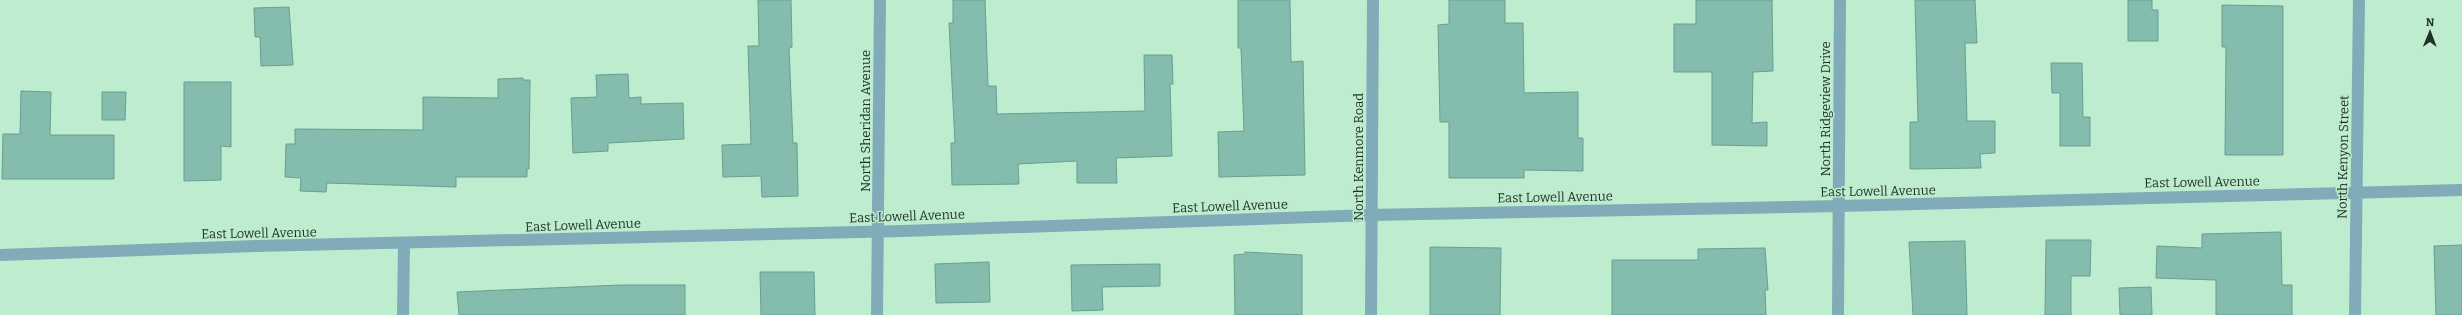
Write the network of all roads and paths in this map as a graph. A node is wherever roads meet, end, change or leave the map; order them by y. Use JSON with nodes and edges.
{"nodes":[{"id":1,"x":880,"y":0,"type":"edge"},
{"id":2,"x":1373,"y":0,"type":"edge"},
{"id":3,"x":1840,"y":0,"type":"edge"},
{"id":4,"x":2359,"y":0,"type":"edge"},
{"id":5,"x":2462,"y":190,"type":"edge"},
{"id":6,"x":2357,"y":192,"type":"junction"},
{"id":7,"x":1839,"y":206,"type":"junction"},
{"id":8,"x":1371,"y":215,"type":"junction"},
{"id":9,"x":878,"y":231,"type":"junction"},
{"id":10,"x":404,"y":244,"type":"junction"},
{"id":11,"x":0,"y":256,"type":"edge"},
{"id":12,"x":403,"y":315,"type":"edge"},
{"id":13,"x":877,"y":315,"type":"edge"},
{"id":14,"x":1371,"y":315,"type":"edge"},
{"id":15,"x":1838,"y":315,"type":"edge"},
{"id":16,"x":2356,"y":315,"type":"edge"}],
"edges":[{"from":1,"to":9,"type":"street","name":"North Sheridan Avenue"},
{"from":2,"to":8,"type":"street","name":"North Kenmore Road"},
{"from":3,"to":7,"type":"street","name":"North Ridgeview Drive"},
{"from":4,"to":6,"type":"street","name":"North Kenyon Street"},
{"from":5,"to":6,"type":"street","name":"East Lowell Avenue"},
{"from":6,"to":7,"type":"street","name":"East Lowell Avenue"},
{"from":6,"to":16,"type":"street","name":"North Kenyon Street"},
{"from":7,"to":8,"type":"street","name":"East Lowell Avenue"},
{"from":7,"to":15,"type":"street","name":"North Ridgeview Drive"},
{"from":8,"to":9,"type":"street","name":"East Lowell Avenue"},
{"from":8,"to":14,"type":"street","name":"North Kenmore Road"},
{"from":9,"to":10,"type":"street","name":"East Lowell Avenue"},
{"from":9,"to":13,"type":"street","name":"North Sheridan Avenue"},
{"from":10,"to":11,"type":"street","name":"East Lowell Avenue"},
{"from":10,"to":12,"type":"street"}]}
